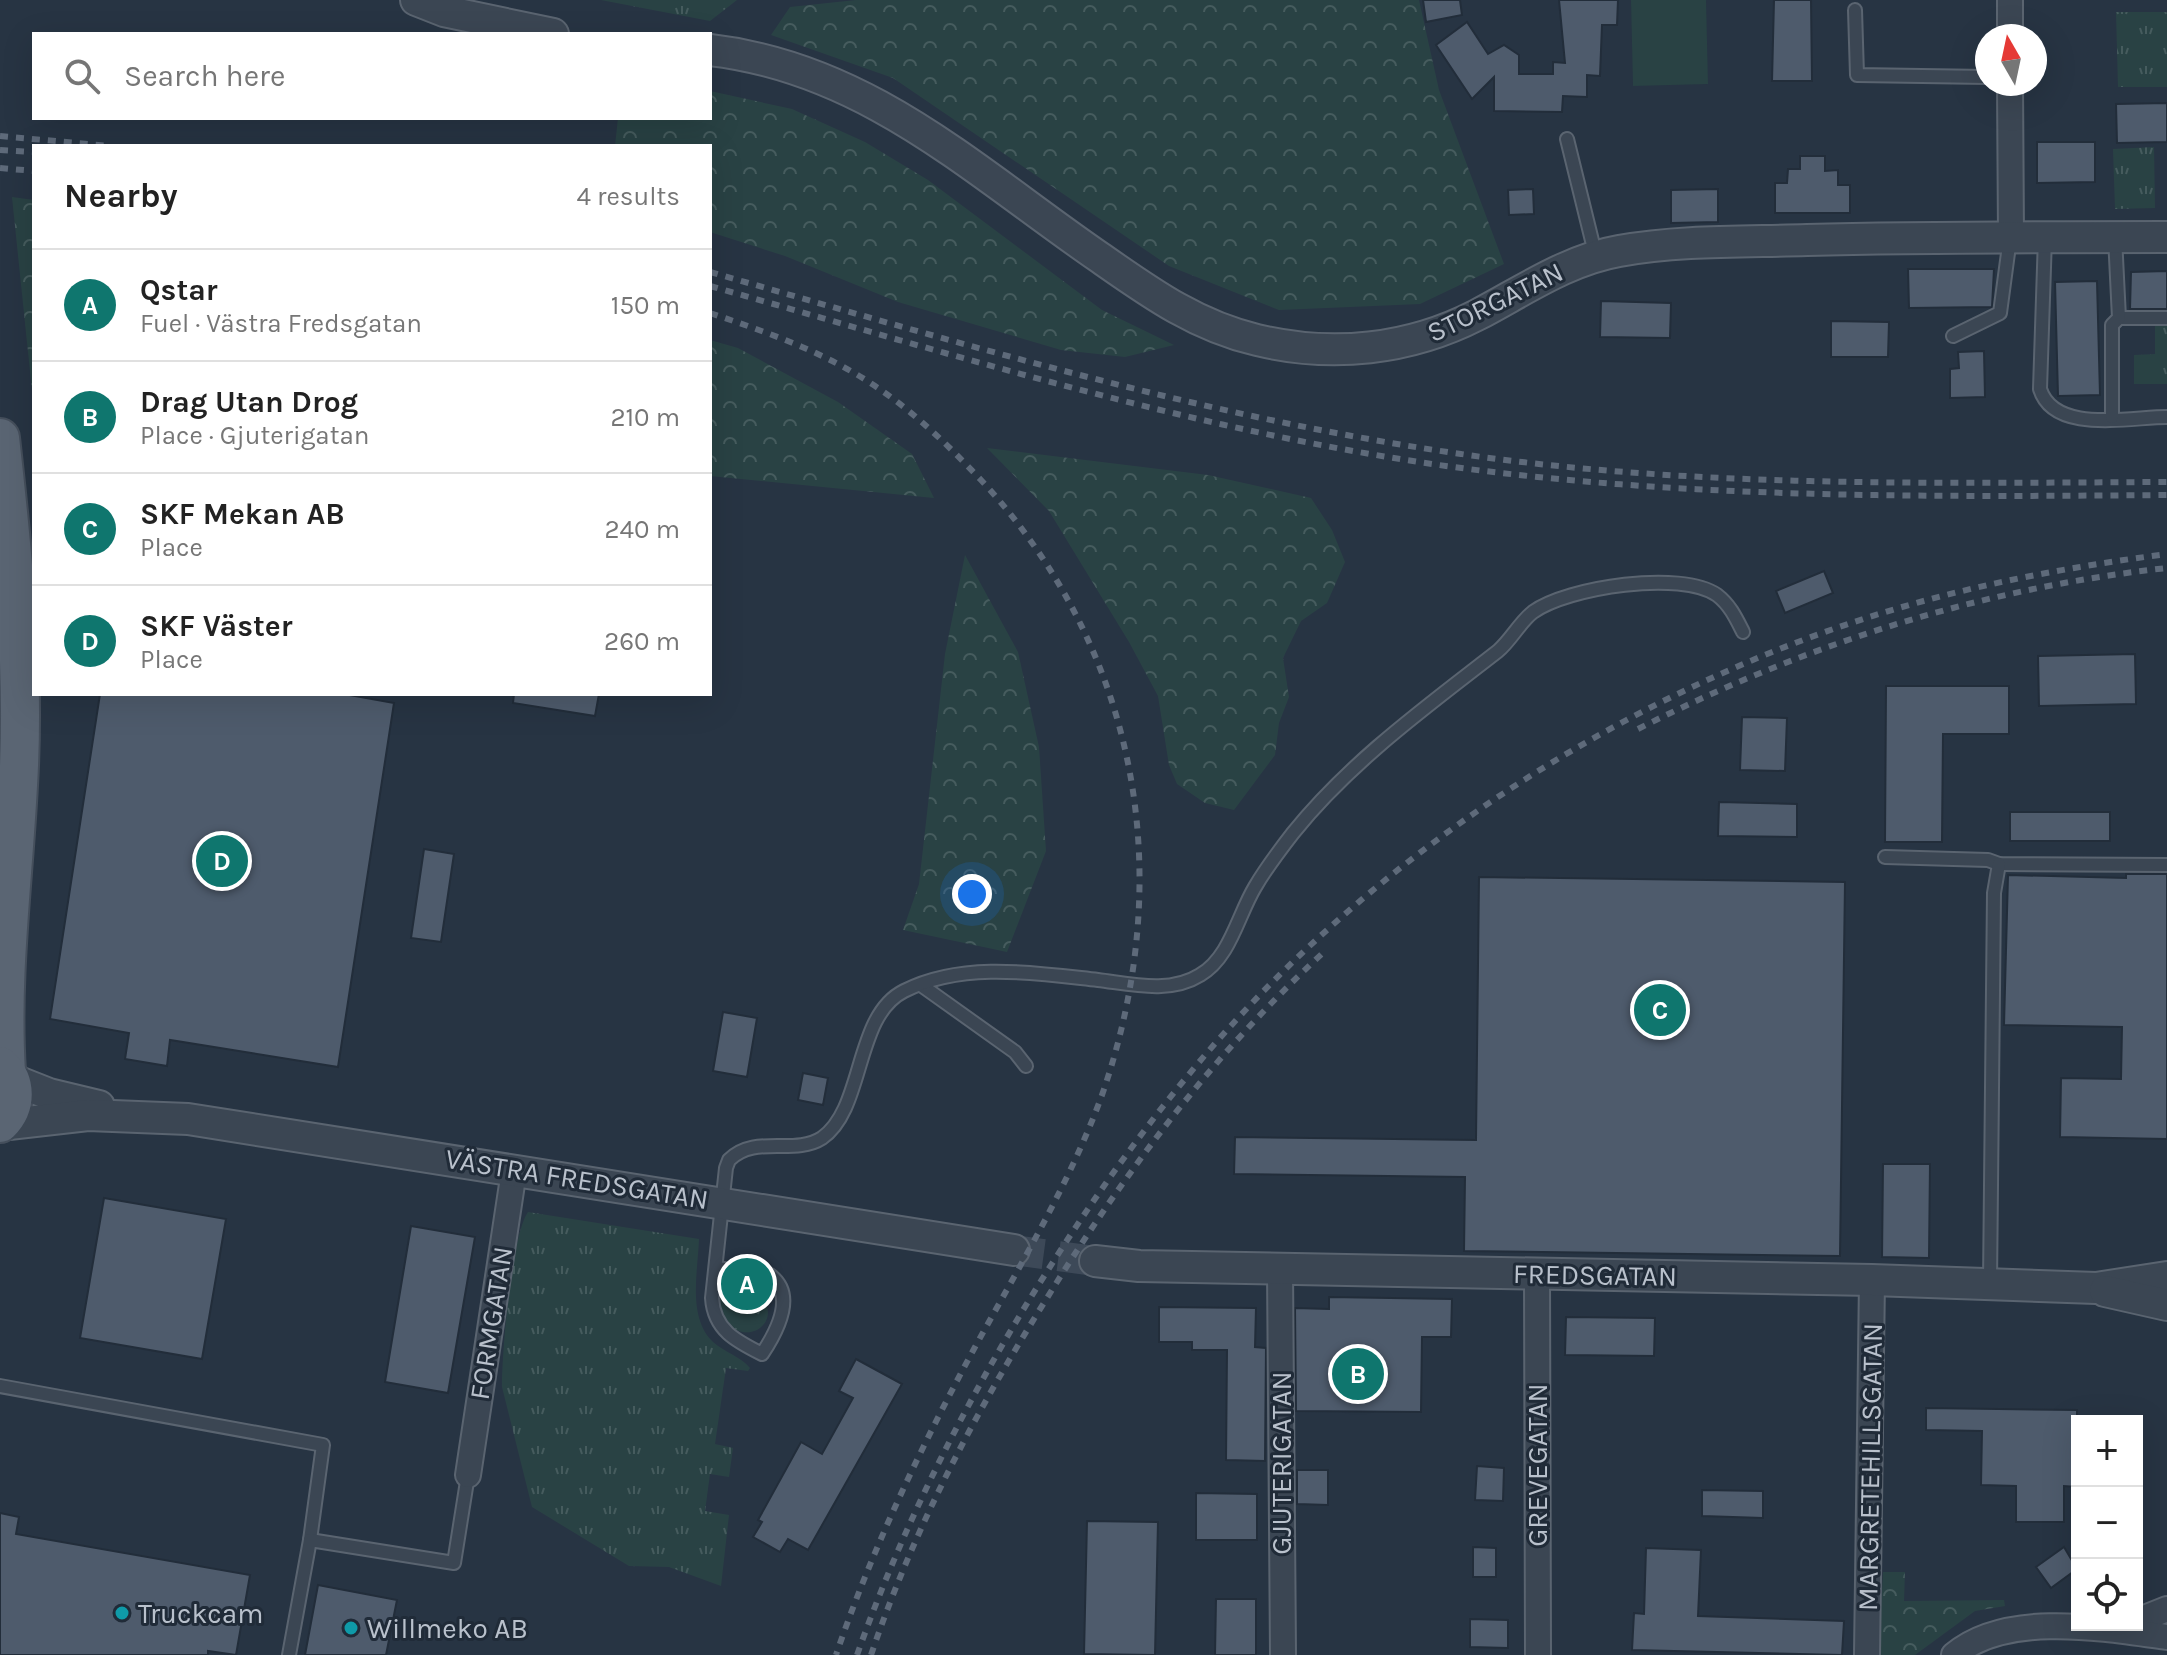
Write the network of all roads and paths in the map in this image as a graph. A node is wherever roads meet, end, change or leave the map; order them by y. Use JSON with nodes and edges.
{"nodes":[{"id":1,"x":416,"y":0,"type":"edge"},
{"id":2,"x":2010,"y":0,"type":"edge"},
{"id":3,"x":1855,"y":10,"type":"dead end"},
{"id":4,"x":2010,"y":24,"type":"edge"},
{"id":5,"x":544,"y":32,"type":"edge"},
{"id":6,"x":712,"y":50,"type":"edge"},
{"id":7,"x":1975,"y":77,"type":"edge"},
{"id":8,"x":2010,"y":96,"type":"edge"},
{"id":9,"x":1567,"y":139,"type":"dead end"},
{"id":10,"x":2011,"y":237,"type":"junction"},
{"id":11,"x":2045,"y":237,"type":"junction"},
{"id":12,"x":2115,"y":237,"type":"junction"},
{"id":13,"x":2167,"y":237,"type":"edge"},
{"id":14,"x":1596,"y":257,"type":"junction"},
{"id":15,"x":2119,"y":318,"type":"junction"},
{"id":16,"x":2167,"y":318,"type":"edge"},
{"id":17,"x":1953,"y":336,"type":"dead end"},
{"id":18,"x":2112,"y":417,"type":"junction"},
{"id":19,"x":2167,"y":417,"type":"edge"},
{"id":20,"x":0,"y":438,"type":"edge"},
{"id":21,"x":1743,"y":632,"type":"dead end"},
{"id":22,"x":1885,"y":857,"type":"dead end"},
{"id":23,"x":1999,"y":864,"type":"junction"},
{"id":24,"x":2167,"y":865,"type":"edge"},
{"id":25,"x":2,"y":914,"type":"edge"},
{"id":26,"x":921,"y":985,"type":"junction"},
{"id":27,"x":1026,"y":1066,"type":"dead end"},
{"id":28,"x":6,"y":1072,"type":"edge"},
{"id":29,"x":140,"y":1116,"type":"junction"},
{"id":30,"x":0,"y":1124,"type":"edge"},
{"id":31,"x":514,"y":1171,"type":"junction"},
{"id":32,"x":722,"y":1203,"type":"junction"},
{"id":33,"x":1014,"y":1250,"type":"tunnel mouth"},
{"id":34,"x":1095,"y":1261,"type":"tunnel mouth"},
{"id":35,"x":716,"y":1268,"type":"junction"},
{"id":36,"x":1280,"y":1270,"type":"junction"},
{"id":37,"x":1537,"y":1274,"type":"junction"},
{"id":38,"x":2167,"y":1277,"type":"edge"},
{"id":39,"x":1872,"y":1280,"type":"junction"},
{"id":40,"x":1990,"y":1283,"type":"junction"},
{"id":41,"x":2096,"y":1288,"type":"junction"},
{"id":42,"x":2167,"y":1305,"type":"edge"},
{"id":43,"x":0,"y":1386,"type":"edge"},
{"id":44,"x":468,"y":1475,"type":"joint"},
{"id":45,"x":310,"y":1540,"type":"junction"},
{"id":46,"x":2167,"y":1609,"type":"edge"},
{"id":47,"x":2143,"y":1618,"type":"edge"},
{"id":48,"x":2071,"y":1627,"type":"edge"},
{"id":49,"x":2143,"y":1630,"type":"edge"},
{"id":50,"x":2167,"y":1637,"type":"edge"},
{"id":51,"x":289,"y":1655,"type":"edge"},
{"id":52,"x":1283,"y":1655,"type":"edge"},
{"id":53,"x":1538,"y":1655,"type":"edge"},
{"id":54,"x":1867,"y":1655,"type":"edge"},
{"id":55,"x":1954,"y":1655,"type":"edge"}],
"edges":[{"from":1,"to":5,"type":"street"},
{"from":2,"to":4,"type":"street"},
{"from":3,"to":7,"type":"lane"},
{"from":6,"to":14,"type":"street","name":"STORGATAN"},
{"from":8,"to":10,"type":"street"},
{"from":9,"to":14,"type":"lane"},
{"from":10,"to":11,"type":"street","name":"STORGATAN"},
{"from":10,"to":14,"type":"street","name":"STORGATAN"},
{"from":10,"to":17,"type":"lane"},
{"from":11,"to":12,"type":"street","name":"STORGATAN"},
{"from":11,"to":18,"type":"lane"},
{"from":12,"to":13,"type":"street","name":"STORGATAN"},
{"from":12,"to":15,"type":"lane"},
{"from":15,"to":16,"type":"lane"},
{"from":15,"to":18,"type":"lane"},
{"from":18,"to":19,"type":"lane"},
{"from":20,"to":25,"type":"main road"},
{"from":21,"to":26,"type":"lane"},
{"from":22,"to":23,"type":"lane"},
{"from":23,"to":24,"type":"lane"},
{"from":23,"to":40,"type":"lane"},
{"from":25,"to":28,"type":"main road"},
{"from":26,"to":27,"type":"lane"},
{"from":26,"to":32,"type":"lane"},
{"from":28,"to":29,"type":"street","name":"VÄSTRA FREDSGATAN"},
{"from":28,"to":30,"type":"main road"},
{"from":29,"to":30,"type":"street","name":"VÄSTRA FREDSGATAN"},
{"from":29,"to":31,"type":"street","name":"VÄSTRA FREDSGATAN"},
{"from":31,"to":32,"type":"street","name":"VÄSTRA FREDSGATAN"},
{"from":31,"to":44,"type":"street","name":"FORMGATAN"},
{"from":32,"to":33,"type":"street","name":"VÄSTRA FREDSGATAN"},
{"from":32,"to":35,"type":"lane"},
{"from":34,"to":36,"type":"street","name":"FREDSGATAN"},
{"from":35,"to":35,"type":"lane"},
{"from":36,"to":37,"type":"street","name":"FREDSGATAN"},
{"from":36,"to":52,"type":"street","name":"GJUTERIGATAN"},
{"from":37,"to":39,"type":"street","name":"FREDSGATAN"},
{"from":37,"to":53,"type":"street","name":"GREVEGATAN"},
{"from":38,"to":41,"type":"street","name":"FREDSGATAN"},
{"from":39,"to":40,"type":"street","name":"FREDSGATAN"},
{"from":39,"to":54,"type":"street","name":"MARGRETEHILLSGATAN"},
{"from":40,"to":41,"type":"street","name":"FREDSGATAN"},
{"from":41,"to":42,"type":"street","name":"FREDSGATAN"},
{"from":43,"to":45,"type":"lane"},
{"from":44,"to":45,"type":"lane"},
{"from":45,"to":51,"type":"lane"},
{"from":46,"to":47,"type":"street"},
{"from":48,"to":55,"type":"street"},
{"from":49,"to":50,"type":"street"}]}
